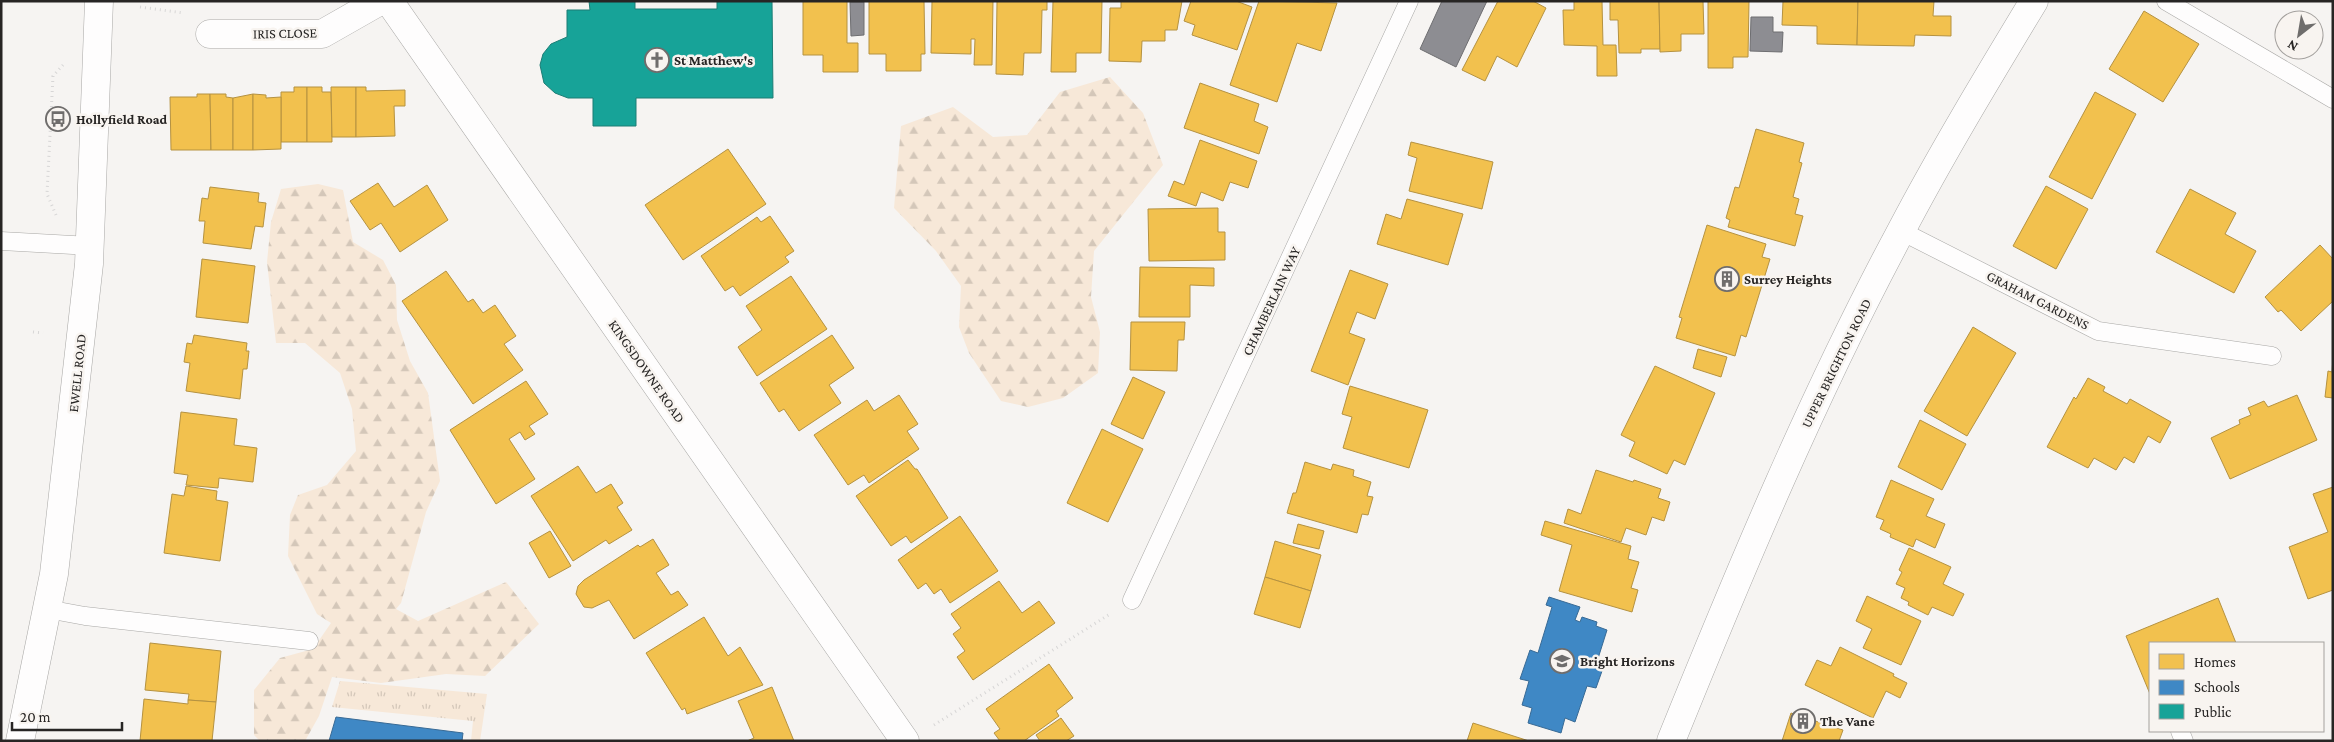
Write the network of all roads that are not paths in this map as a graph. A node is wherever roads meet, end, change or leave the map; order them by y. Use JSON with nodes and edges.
{"nodes":[{"id":1,"x":99,"y":1,"type":"edge"},
{"id":2,"x":380,"y":1,"type":"edge"},
{"id":3,"x":389,"y":1,"type":"edge"},
{"id":4,"x":1410,"y":1,"type":"edge"},
{"id":5,"x":2034,"y":1,"type":"edge"},
{"id":6,"x":2166,"y":1,"type":"edge"},
{"id":7,"x":210,"y":34,"type":"road end"},
{"id":8,"x":2333,"y":99,"type":"edge"},
{"id":9,"x":1901,"y":231,"type":"junction"},
{"id":10,"x":1,"y":241,"type":"edge"},
{"id":11,"x":91,"y":246,"type":"junction"},
{"id":12,"x":2272,"y":356,"type":"dead end"},
{"id":13,"x":1132,"y":600,"type":"road end"},
{"id":14,"x":48,"y":609,"type":"junction"},
{"id":15,"x":309,"y":641,"type":"dead end"},
{"id":16,"x":20,"y":741,"type":"edge"},
{"id":17,"x":905,"y":741,"type":"edge"},
{"id":18,"x":1672,"y":741,"type":"edge"}],
"edges":[{"from":1,"to":11,"type":"main road","name":"EWELL ROAD"},
{"from":2,"to":7,"type":"main road","name":"IRIS CLOSE"},
{"from":3,"to":17,"type":"main road","name":"KINGSDOWNE ROAD"},
{"from":4,"to":13,"type":"lane","name":"CHAMBERLAIN WAY"},
{"from":5,"to":9,"type":"main road","name":"UPPER BRIGHTON ROAD"},
{"from":6,"to":8,"type":"lane"},
{"from":9,"to":12,"type":"lane","name":"GRAHAM GARDENS"},
{"from":9,"to":18,"type":"main road","name":"UPPER BRIGHTON ROAD"},
{"from":10,"to":11,"type":"lane"},
{"from":11,"to":14,"type":"main road","name":"EWELL ROAD"},
{"from":14,"to":15,"type":"lane"},
{"from":14,"to":16,"type":"main road","name":"EWELL ROAD"}]}
